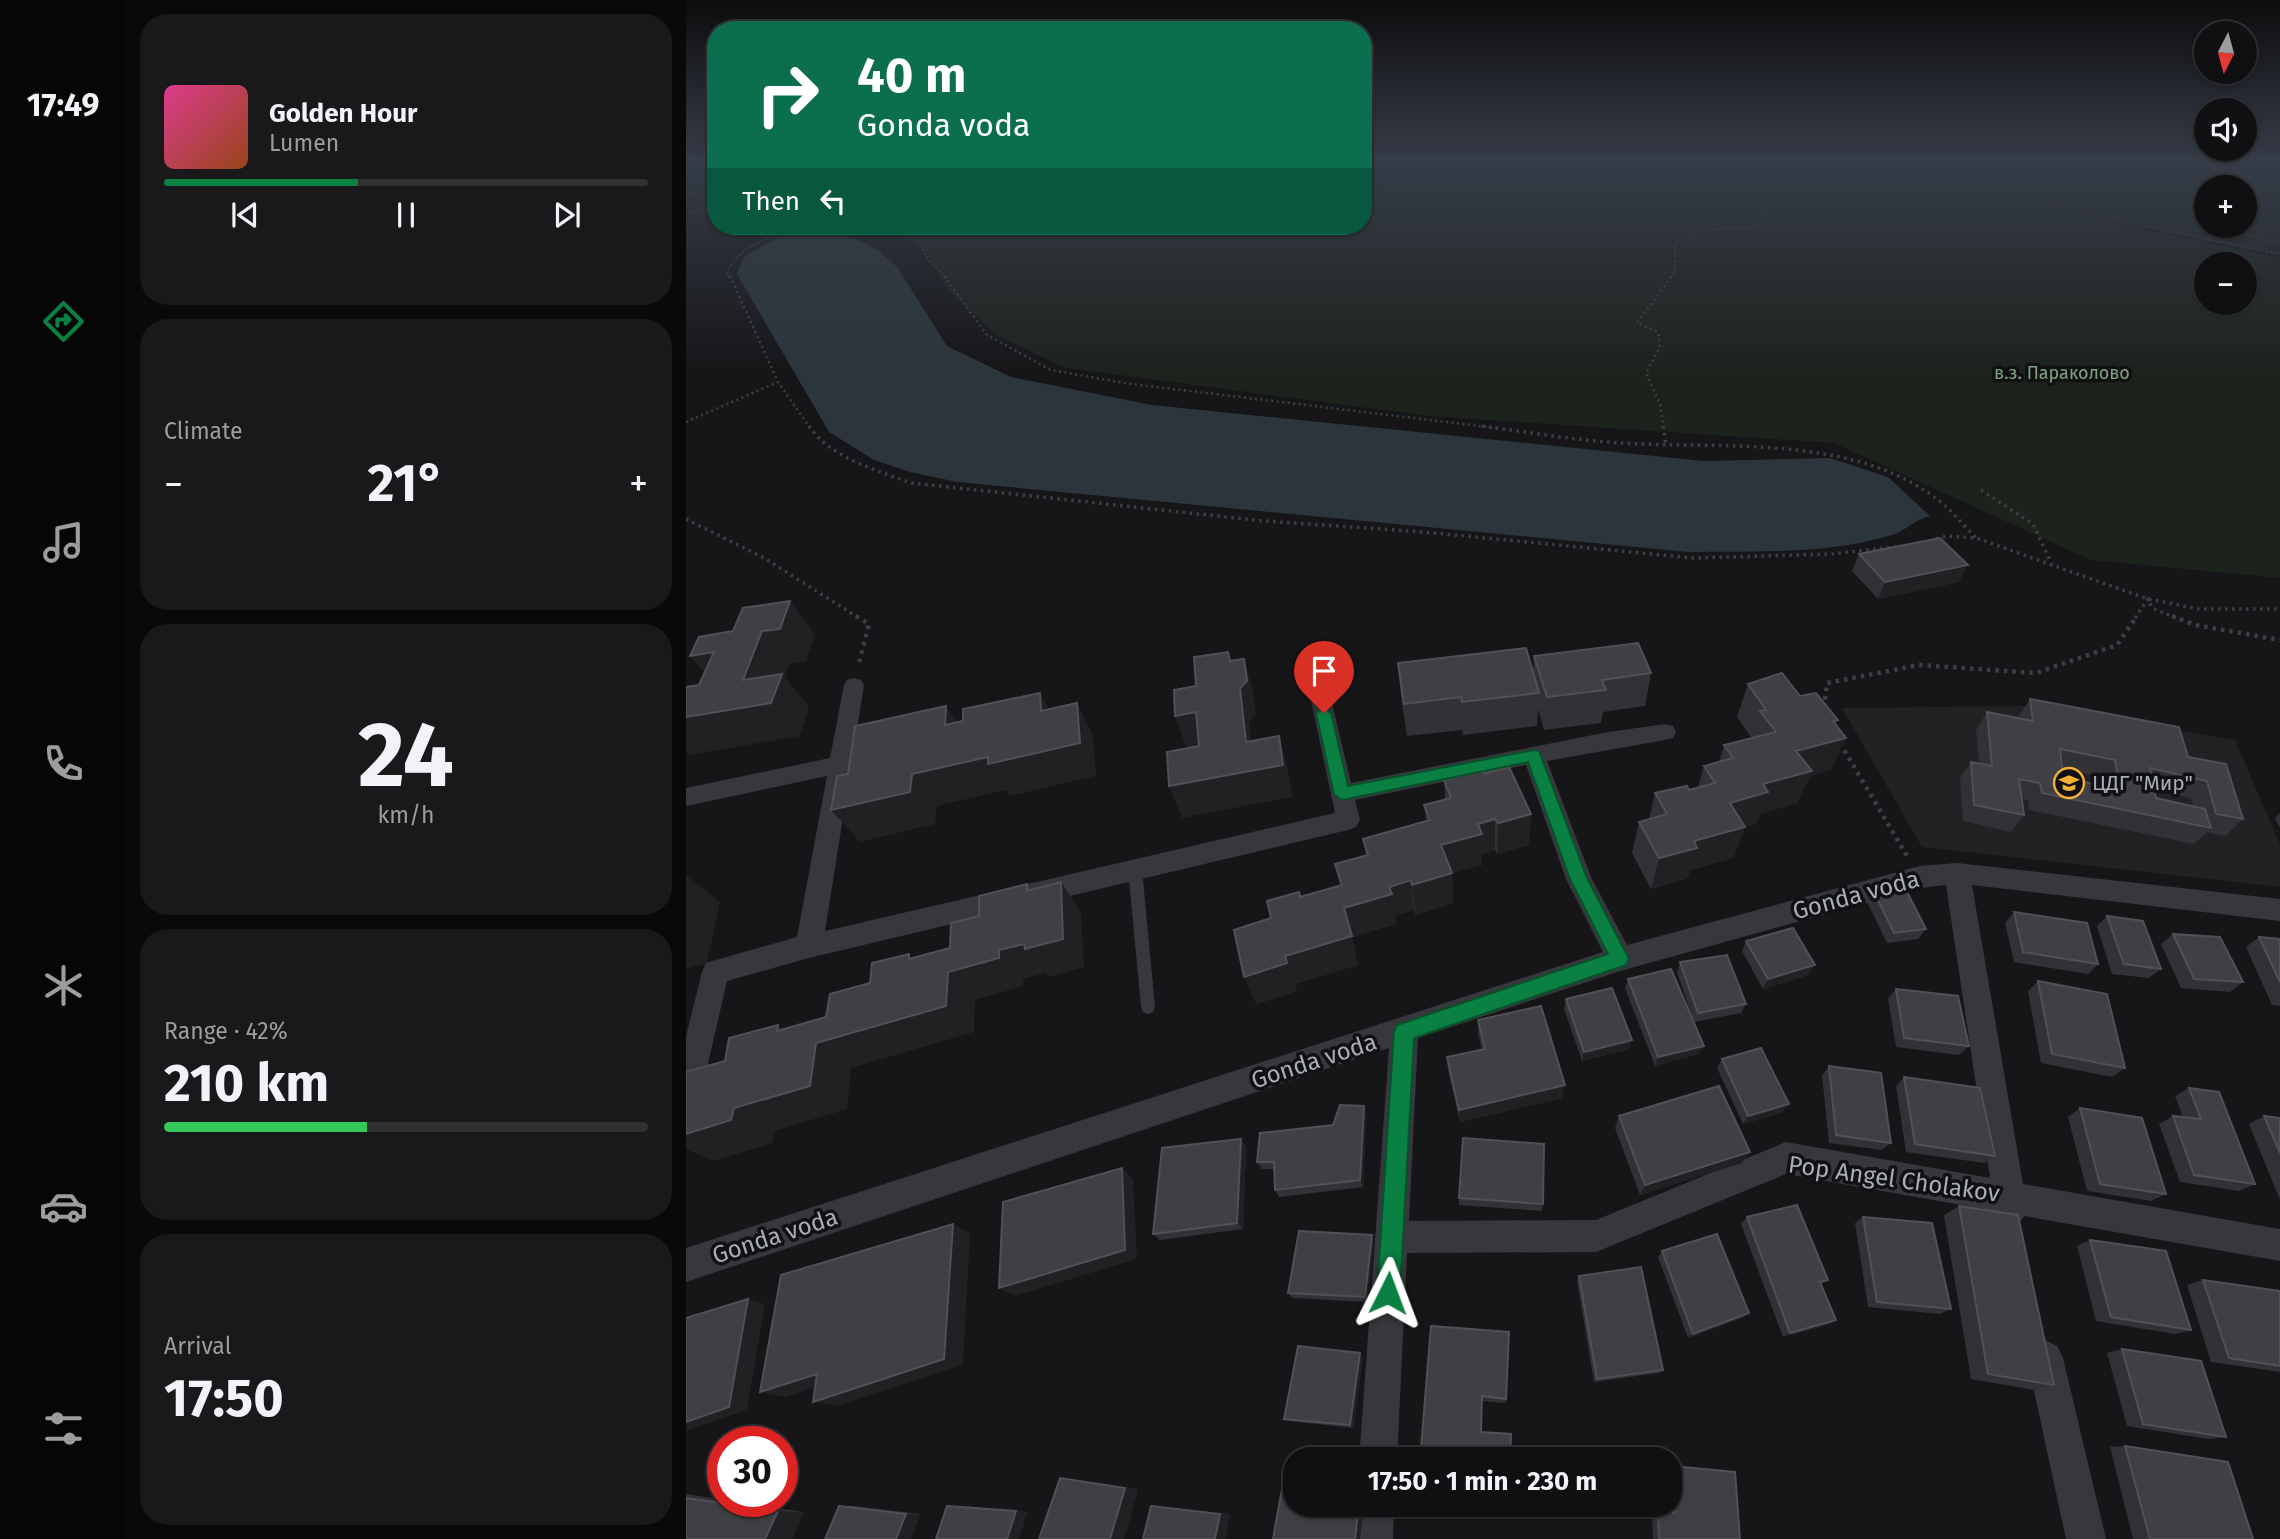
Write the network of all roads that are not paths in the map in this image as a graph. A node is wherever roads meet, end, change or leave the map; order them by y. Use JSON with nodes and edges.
{"nodes":[{"id":1,"x":854,"y":685,"type":"road end"},
{"id":2,"x":1318,"y":686,"type":"dead end"},
{"id":3,"x":1665,"y":732,"type":"dead end"},
{"id":4,"x":1534,"y":755,"type":"junction"},
{"id":5,"x":838,"y":765,"type":"junction"},
{"id":6,"x":1342,"y":794,"type":"junction"},
{"id":7,"x":686,"y":797,"type":"edge"},
{"id":8,"x":1135,"y":869,"type":"junction"},
{"id":9,"x":1957,"y":873,"type":"junction"},
{"id":10,"x":2280,"y":910,"type":"edge"},
{"id":11,"x":809,"y":946,"type":"junction"},
{"id":12,"x":1620,"y":959,"type":"junction"},
{"id":13,"x":1148,"y":1007,"type":"dead end"},
{"id":14,"x":1404,"y":1031,"type":"junction"},
{"id":15,"x":686,"y":1094,"type":"edge"},
{"id":16,"x":2008,"y":1195,"type":"junction"},
{"id":17,"x":2017,"y":1235,"type":"edge"},
{"id":18,"x":1392,"y":1237,"type":"junction"},
{"id":19,"x":2280,"y":1245,"type":"edge"},
{"id":20,"x":686,"y":1265,"type":"edge"},
{"id":21,"x":2038,"y":1328,"type":"edge"},
{"id":22,"x":1379,"y":1447,"type":"edge"},
{"id":23,"x":1374,"y":1517,"type":"edge"},
{"id":24,"x":1373,"y":1539,"type":"edge"},
{"id":25,"x":2086,"y":1539,"type":"edge"}],
"edges":[{"from":1,"to":5,"type":"street"},
{"from":2,"to":6,"type":"street"},
{"from":3,"to":4,"type":"street"},
{"from":4,"to":6,"type":"street"},
{"from":4,"to":12,"type":"street"},
{"from":5,"to":7,"type":"street"},
{"from":5,"to":11,"type":"street"},
{"from":6,"to":8,"type":"street"},
{"from":8,"to":11,"type":"street"},
{"from":8,"to":13,"type":"lane"},
{"from":9,"to":10,"type":"street","name":"Gonda voda"},
{"from":9,"to":12,"type":"street","name":"Gonda voda"},
{"from":9,"to":16,"type":"street"},
{"from":11,"to":15,"type":"street"},
{"from":12,"to":14,"type":"street","name":"Gonda voda"},
{"from":14,"to":18,"type":"street"},
{"from":14,"to":20,"type":"street","name":"Gonda voda"},
{"from":16,"to":17,"type":"street"},
{"from":16,"to":18,"type":"street","name":"Pop Angel Cholakov"},
{"from":16,"to":19,"type":"street","name":"Pop Angel Cholakov"},
{"from":18,"to":22,"type":"street"},
{"from":21,"to":25,"type":"street"},
{"from":23,"to":24,"type":"street"}]}
